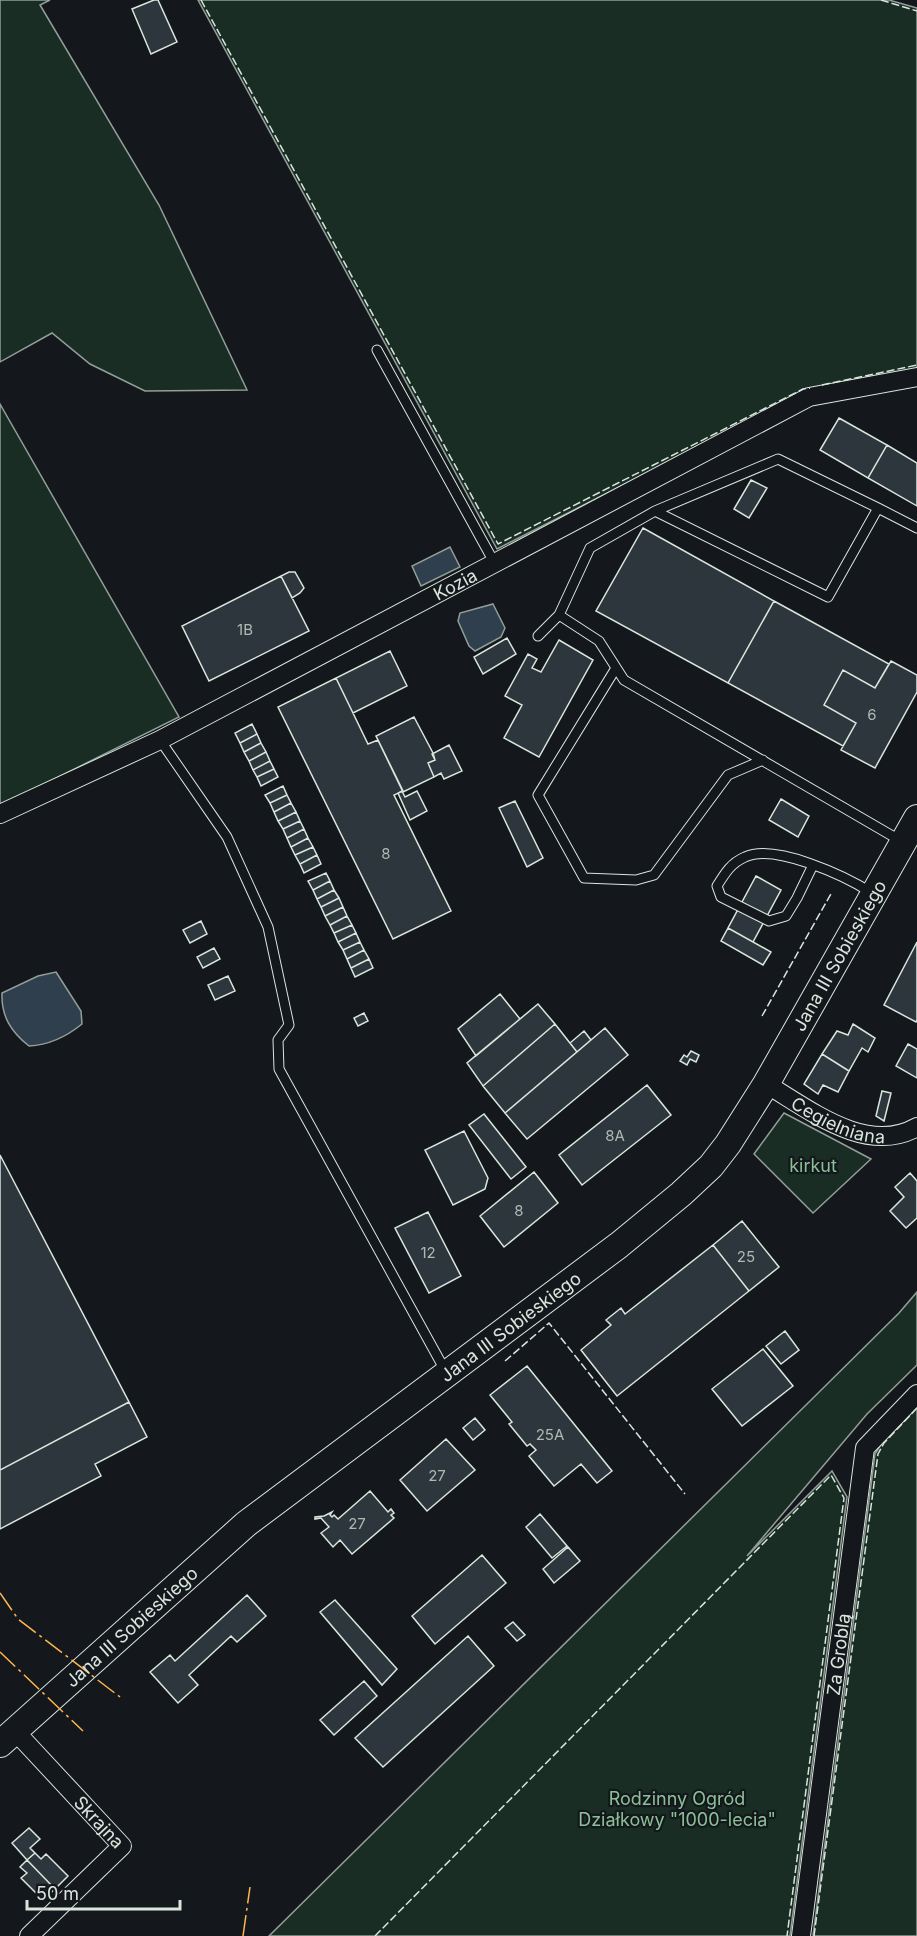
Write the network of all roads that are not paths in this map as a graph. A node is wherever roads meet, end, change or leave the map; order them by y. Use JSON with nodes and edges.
{"nodes":[{"id":1,"x":377,"y":350,"type":"dead end"},
{"id":2,"x":917,"y":377,"type":"edge"},
{"id":3,"x":878,"y":508,"type":"junction"},
{"id":4,"x":655,"y":511,"type":"junction"},
{"id":5,"x":917,"y":528,"type":"edge"},
{"id":6,"x":494,"y":562,"type":"junction"},
{"id":7,"x":558,"y":615,"type":"junction"},
{"id":8,"x":538,"y":636,"type":"dead end"},
{"id":9,"x":616,"y":668,"type":"junction"},
{"id":10,"x":160,"y":740,"type":"junction"},
{"id":11,"x":763,"y":760,"type":"junction"},
{"id":12,"x":0,"y":814,"type":"edge"},
{"id":13,"x":917,"y":818,"type":"edge"},
{"id":14,"x":903,"y":842,"type":"junction"},
{"id":15,"x":813,"y":865,"type":"junction"},
{"id":16,"x":874,"y":894,"type":"junction"},
{"id":17,"x":766,"y":1084,"type":"junction"},
{"id":18,"x":917,"y":1126,"type":"edge"},
{"id":19,"x":446,"y":1373,"type":"junction"},
{"id":20,"x":917,"y":1394,"type":"edge"},
{"id":21,"x":7,"y":1737,"type":"edge"},
{"id":22,"x":29,"y":1936,"type":"edge"},
{"id":23,"x":801,"y":1936,"type":"edge"}],
"edges":[{"from":1,"to":6,"type":"lane"},
{"from":2,"to":6,"type":"street","name":"Kozia"},
{"from":3,"to":4,"type":"lane"},
{"from":3,"to":4,"type":"lane"},
{"from":3,"to":5,"type":"lane"},
{"from":4,"to":7,"type":"lane"},
{"from":6,"to":10,"type":"street","name":"Kozia"},
{"from":7,"to":8,"type":"lane"},
{"from":7,"to":9,"type":"lane"},
{"from":9,"to":11,"type":"lane"},
{"from":9,"to":11,"type":"lane"},
{"from":10,"to":12,"type":"street","name":"Kozia"},
{"from":10,"to":19,"type":"lane"},
{"from":11,"to":14,"type":"lane"},
{"from":13,"to":14,"type":"street","name":"Jana III Sobieskiego"},
{"from":14,"to":16,"type":"street","name":"Jana III Sobieskiego"},
{"from":15,"to":15,"type":"lane"},
{"from":15,"to":16,"type":"lane"},
{"from":16,"to":17,"type":"street","name":"Jana III Sobieskiego"},
{"from":17,"to":18,"type":"street","name":"Cegielniana"},
{"from":17,"to":19,"type":"street","name":"Jana III Sobieskiego"},
{"from":19,"to":21,"type":"street","name":"Jana III Sobieskiego"},
{"from":20,"to":23,"type":"street","name":"Za Groblą"},
{"from":21,"to":22,"type":"street","name":"Skrajna"}]}
